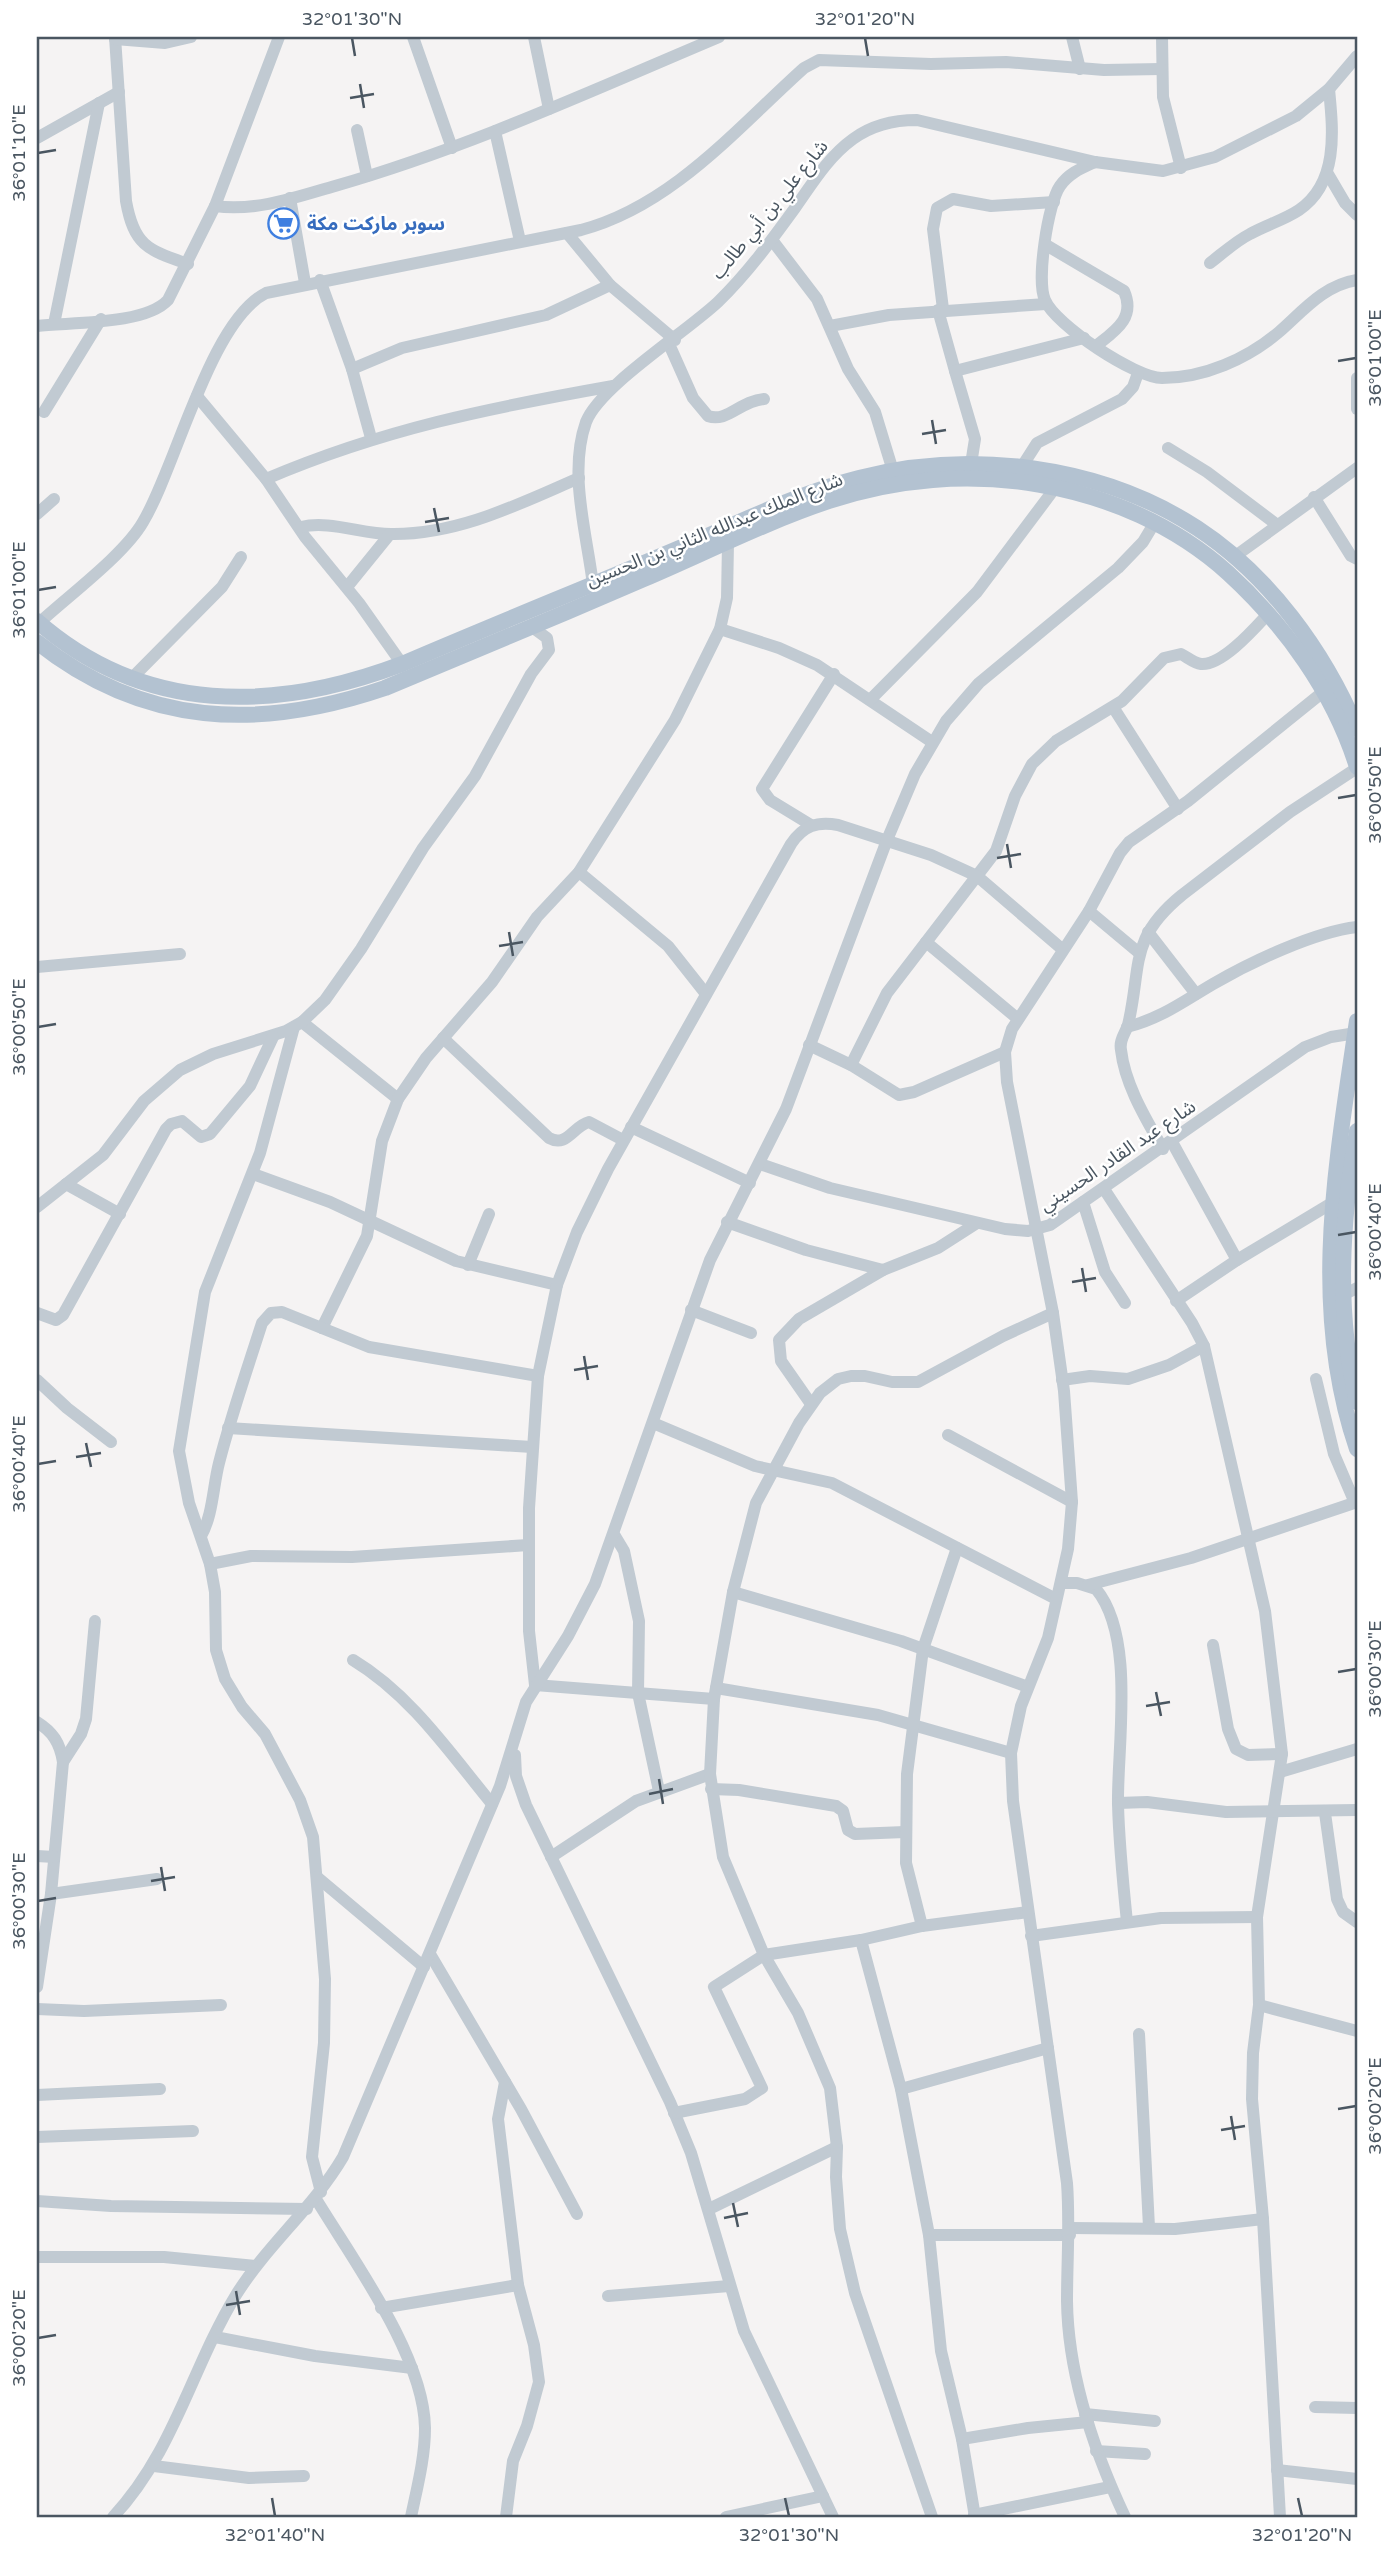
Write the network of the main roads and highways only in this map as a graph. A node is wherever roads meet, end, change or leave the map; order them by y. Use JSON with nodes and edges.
{"nodes":[{"id":1,"x":752,"y":525,"type":"junction"},
{"id":2,"x":1211,"y":548,"type":"junction"},
{"id":3,"x":38,"y":622,"type":"edge"},
{"id":4,"x":37,"y":642,"type":"edge"},
{"id":5,"x":1352,"y":702,"type":"edge"},
{"id":6,"x":1357,"y":729,"type":"edge"},
{"id":7,"x":1357,"y":768,"type":"edge"},
{"id":8,"x":1356,"y":1027,"type":"edge"},
{"id":9,"x":1357,"y":1131,"type":"edge"},
{"id":10,"x":1353,"y":1181,"type":"edge"},
{"id":11,"x":1350,"y":1292,"type":"edge"},
{"id":12,"x":1357,"y":1402,"type":"edge"},
{"id":13,"x":1357,"y":1449,"type":"edge"}],
"edges":[{"from":1,"to":2,"type":"main road","name":"شارع الملك عبدالله الثاني بن الحسين"},
{"from":1,"to":2,"type":"main road","name":"شارع الملك عبدالله الثاني بن الحسين"},
{"from":1,"to":3,"type":"main road","name":"شارع الملك عبدالله الثاني بن الحسين"},
{"from":1,"to":4,"type":"main road","name":"شارع الملك عبدالله الثاني بن الحسين"},
{"from":2,"to":5,"type":"main road","name":"شارع الملك عبدالله الثاني بن الحسين"},
{"from":2,"to":7,"type":"main road","name":"شارع الملك عبدالله الثاني بن الحسين"},
{"from":5,"to":6,"type":"main road","name":"شارع الملك عبدالله الثاني بن الحسين"},
{"from":8,"to":13,"type":"main road"},
{"from":9,"to":10,"type":"main road"},
{"from":10,"to":11,"type":"main road"},
{"from":11,"to":12,"type":"main road"}]}
